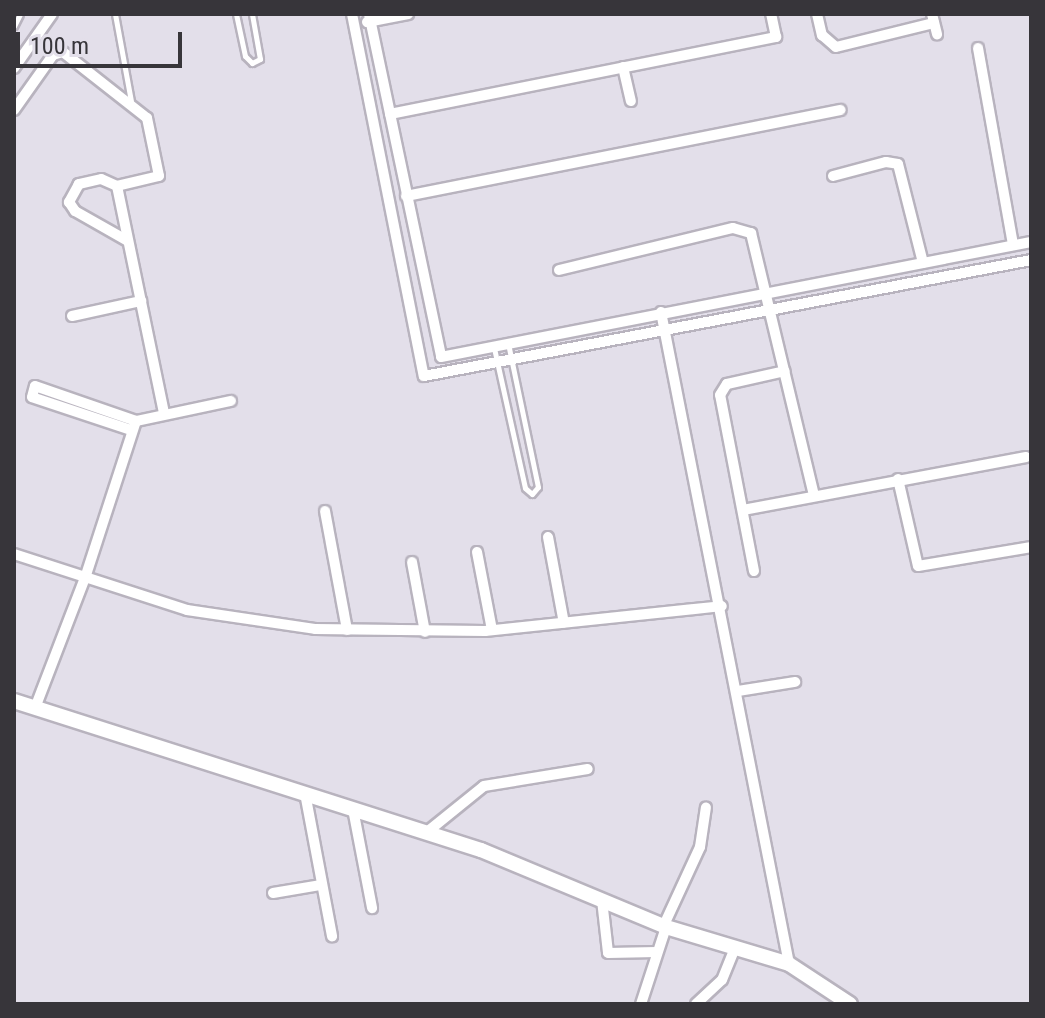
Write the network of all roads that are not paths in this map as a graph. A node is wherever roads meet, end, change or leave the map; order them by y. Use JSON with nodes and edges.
{"nodes":[{"id":1,"x":20,"y":14,"type":"edge"},
{"id":2,"x":52,"y":14,"type":"edge"},
{"id":3,"x":115,"y":14,"type":"edge"},
{"id":4,"x":236,"y":14,"type":"edge"},
{"id":5,"x":252,"y":14,"type":"edge"},
{"id":6,"x":408,"y":14,"type":"edge"},
{"id":7,"x":771,"y":14,"type":"edge"},
{"id":8,"x":817,"y":14,"type":"edge"},
{"id":9,"x":370,"y":17,"type":"edge"},
{"id":10,"x":353,"y":19,"type":"edge"},
{"id":11,"x":934,"y":24,"type":"edge"},
{"id":12,"x":14,"y":26,"type":"edge"},
{"id":13,"x":978,"y":48,"type":"dead end"},
{"id":14,"x":623,"y":67,"type":"junction"},
{"id":15,"x":14,"y":68,"type":"edge"},
{"id":16,"x":131,"y":101,"type":"junction"},
{"id":17,"x":631,"y":101,"type":"dead end"},
{"id":18,"x":14,"y":110,"type":"edge"},
{"id":19,"x":841,"y":110,"type":"dead end"},
{"id":20,"x":390,"y":114,"type":"junction"},
{"id":21,"x":833,"y":176,"type":"dead end"},
{"id":22,"x":117,"y":186,"type":"junction"},
{"id":23,"x":406,"y":196,"type":"junction"},
{"id":24,"x":128,"y":241,"type":"junction"},
{"id":25,"x":1031,"y":242,"type":"edge"},
{"id":26,"x":1013,"y":245,"type":"junction"},
{"id":27,"x":1031,"y":260,"type":"edge"},
{"id":28,"x":923,"y":263,"type":"junction"},
{"id":29,"x":559,"y":270,"type":"dead end"},
{"id":30,"x":769,"y":293,"type":"junction"},
{"id":31,"x":141,"y":301,"type":"junction"},
{"id":32,"x":772,"y":309,"type":"junction"},
{"id":33,"x":661,"y":312,"type":"junction"},
{"id":34,"x":72,"y":316,"type":"dead end"},
{"id":35,"x":665,"y":330,"type":"junction"},
{"id":36,"x":507,"y":342,"type":"junction"},
{"id":37,"x":493,"y":345,"type":"junction"},
{"id":38,"x":511,"y":359,"type":"junction"},
{"id":39,"x":497,"y":362,"type":"junction"},
{"id":40,"x":785,"y":371,"type":"junction"},
{"id":41,"x":231,"y":401,"type":"dead end"},
{"id":42,"x":164,"y":412,"type":"junction"},
{"id":43,"x":133,"y":426,"type":"junction"},
{"id":44,"x":1026,"y":457,"type":"dead end"},
{"id":45,"x":898,"y":479,"type":"junction"},
{"id":46,"x":814,"y":495,"type":"junction"},
{"id":47,"x":743,"y":510,"type":"junction"},
{"id":48,"x":325,"y":511,"type":"dead end"},
{"id":49,"x":548,"y":537,"type":"dead end"},
{"id":50,"x":1031,"y":547,"type":"edge"},
{"id":51,"x":477,"y":552,"type":"dead end"},
{"id":52,"x":14,"y":554,"type":"edge"},
{"id":53,"x":412,"y":562,"type":"dead end"},
{"id":54,"x":754,"y":571,"type":"dead end"},
{"id":55,"x":85,"y":578,"type":"junction"},
{"id":56,"x":722,"y":606,"type":"junction"},
{"id":57,"x":564,"y":623,"type":"junction"},
{"id":58,"x":347,"y":630,"type":"junction"},
{"id":59,"x":492,"y":630,"type":"junction"},
{"id":60,"x":425,"y":632,"type":"junction"},
{"id":61,"x":795,"y":682,"type":"dead end"},
{"id":62,"x":738,"y":691,"type":"junction"},
{"id":63,"x":14,"y":701,"type":"edge"},
{"id":64,"x":35,"y":708,"type":"junction"},
{"id":65,"x":588,"y":769,"type":"dead end"},
{"id":66,"x":305,"y":793,"type":"junction"},
{"id":67,"x":706,"y":807,"type":"dead end"},
{"id":68,"x":353,"y":809,"type":"junction"},
{"id":69,"x":427,"y":832,"type":"junction"},
{"id":70,"x":321,"y":885,"type":"junction"},
{"id":71,"x":273,"y":893,"type":"dead end"},
{"id":72,"x":602,"y":900,"type":"junction"},
{"id":73,"x":372,"y":908,"type":"dead end"},
{"id":74,"x":665,"y":926,"type":"junction"},
{"id":75,"x":332,"y":936,"type":"dead end"},
{"id":76,"x":734,"y":950,"type":"junction"},
{"id":77,"x":657,"y":952,"type":"junction"},
{"id":78,"x":789,"y":964,"type":"junction"},
{"id":79,"x":641,"y":1004,"type":"edge"},
{"id":80,"x":696,"y":1004,"type":"edge"},
{"id":81,"x":850,"y":1004,"type":"edge"}],
"edges":[{"from":1,"to":12,"type":"lane"},
{"from":2,"to":15,"type":"street"},
{"from":3,"to":16,"type":"lane"},
{"from":4,"to":5,"type":"lane"},
{"from":6,"to":9,"type":"street"},
{"from":7,"to":14,"type":"street"},
{"from":8,"to":11,"type":"street"},
{"from":9,"to":10,"type":"street"},
{"from":9,"to":20,"type":"street"},
{"from":10,"to":39,"type":"street"},
{"from":13,"to":26,"type":"street"},
{"from":14,"to":17,"type":"street"},
{"from":14,"to":20,"type":"street"},
{"from":16,"to":18,"type":"street"},
{"from":16,"to":22,"type":"street"},
{"from":19,"to":23,"type":"street"},
{"from":20,"to":23,"type":"street"},
{"from":21,"to":28,"type":"street"},
{"from":22,"to":24,"type":"street"},
{"from":22,"to":24,"type":"street"},
{"from":23,"to":37,"type":"street"},
{"from":24,"to":31,"type":"street"},
{"from":25,"to":26,"type":"street"},
{"from":26,"to":28,"type":"street"},
{"from":27,"to":32,"type":"street"},
{"from":28,"to":30,"type":"street"},
{"from":29,"to":30,"type":"street"},
{"from":30,"to":32,"type":"street"},
{"from":30,"to":33,"type":"street"},
{"from":31,"to":34,"type":"street"},
{"from":31,"to":42,"type":"street"},
{"from":32,"to":35,"type":"street"},
{"from":32,"to":40,"type":"street"},
{"from":33,"to":35,"type":"street"},
{"from":33,"to":36,"type":"street"},
{"from":35,"to":38,"type":"street"},
{"from":35,"to":56,"type":"street"},
{"from":36,"to":37,"type":"street"},
{"from":36,"to":38,"type":"lane"},
{"from":37,"to":39,"type":"lane"},
{"from":38,"to":39,"type":"street"},
{"from":38,"to":39,"type":"lane"},
{"from":40,"to":46,"type":"street"},
{"from":40,"to":47,"type":"street"},
{"from":41,"to":42,"type":"street"},
{"from":42,"to":43,"type":"street"},
{"from":43,"to":43,"type":"street"},
{"from":43,"to":55,"type":"street"},
{"from":44,"to":45,"type":"street"},
{"from":45,"to":46,"type":"street"},
{"from":45,"to":50,"type":"street"},
{"from":46,"to":47,"type":"street"},
{"from":47,"to":54,"type":"street"},
{"from":48,"to":58,"type":"street"},
{"from":49,"to":57,"type":"street"},
{"from":51,"to":59,"type":"street"},
{"from":52,"to":55,"type":"street"},
{"from":53,"to":60,"type":"street"},
{"from":55,"to":58,"type":"street"},
{"from":55,"to":64,"type":"street"},
{"from":56,"to":57,"type":"street"},
{"from":56,"to":62,"type":"street"},
{"from":57,"to":59,"type":"street"},
{"from":58,"to":60,"type":"street"},
{"from":59,"to":60,"type":"street"},
{"from":61,"to":62,"type":"street"},
{"from":62,"to":78,"type":"street"},
{"from":63,"to":64,"type":"street"},
{"from":64,"to":66,"type":"street"},
{"from":65,"to":69,"type":"street"},
{"from":66,"to":68,"type":"street"},
{"from":66,"to":70,"type":"street"},
{"from":67,"to":74,"type":"street"},
{"from":68,"to":69,"type":"street"},
{"from":68,"to":73,"type":"street"},
{"from":69,"to":72,"type":"street"},
{"from":70,"to":71,"type":"street"},
{"from":70,"to":75,"type":"street"},
{"from":72,"to":74,"type":"street"},
{"from":72,"to":77,"type":"street"},
{"from":74,"to":76,"type":"street"},
{"from":74,"to":77,"type":"street"},
{"from":76,"to":78,"type":"street"},
{"from":76,"to":80,"type":"street"},
{"from":77,"to":79,"type":"street"},
{"from":78,"to":81,"type":"street"}]}
